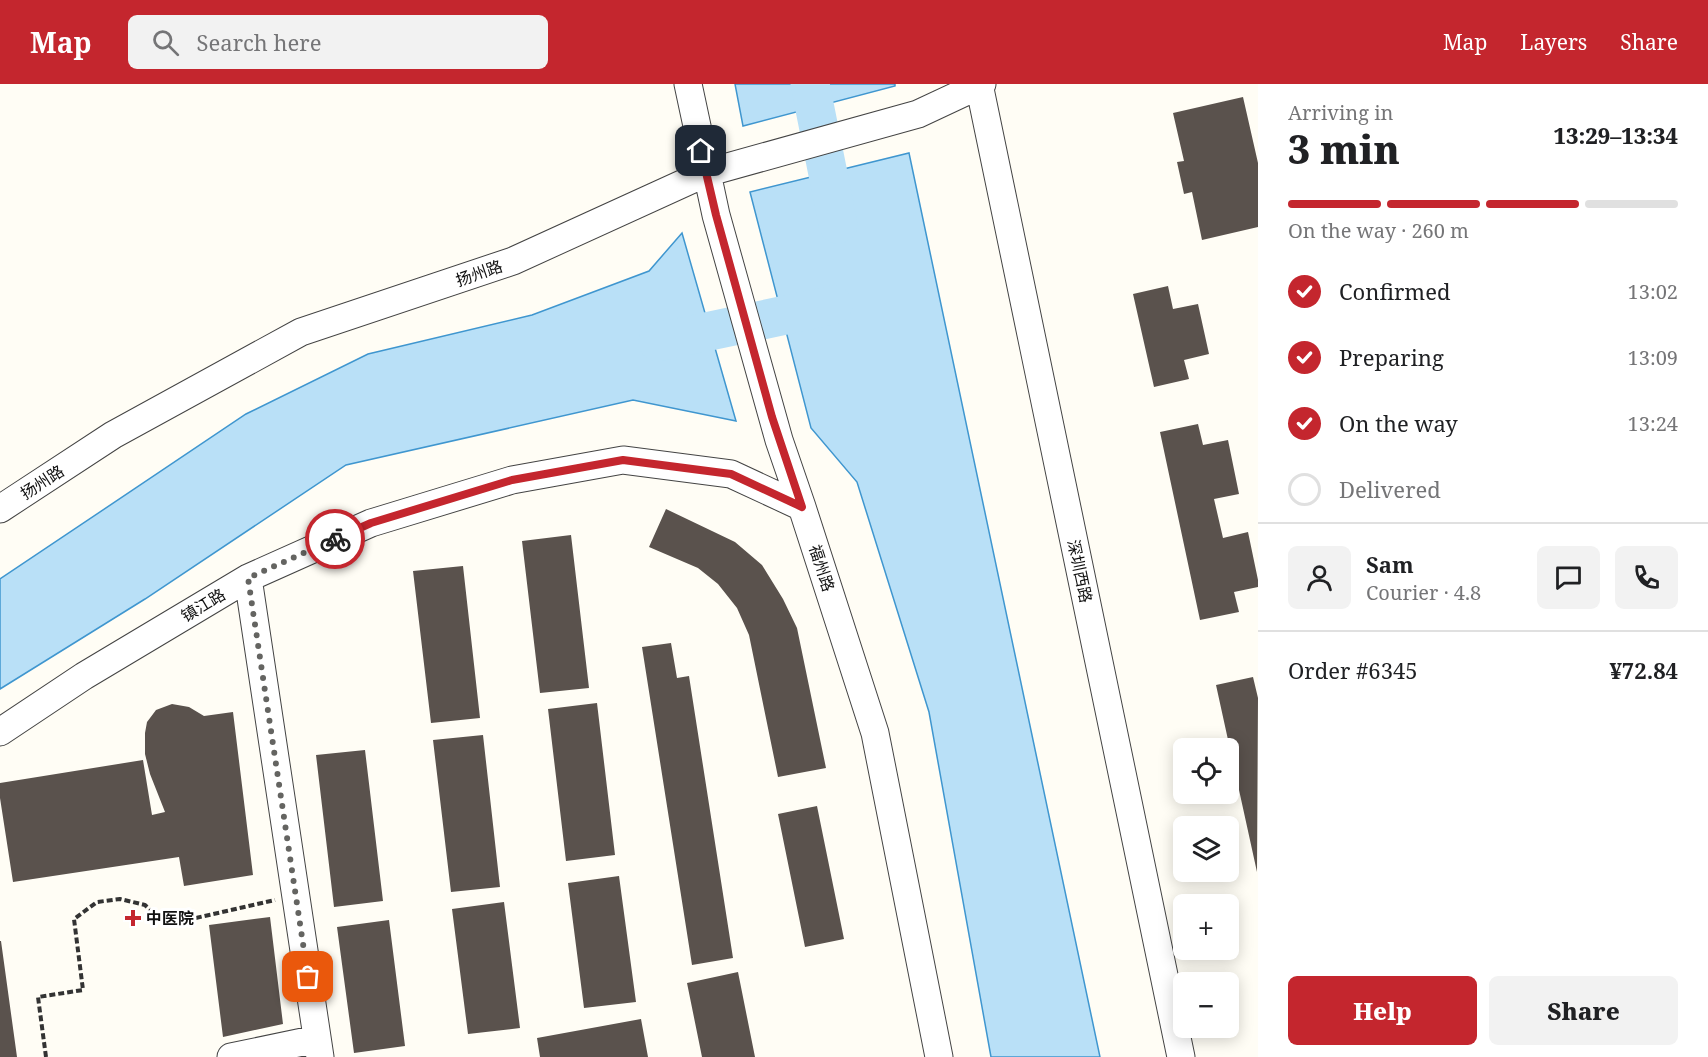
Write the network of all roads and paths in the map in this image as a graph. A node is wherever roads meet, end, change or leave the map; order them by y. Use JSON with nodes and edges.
{"nodes":[{"id":1,"x":688,"y":84,"type":"edge"},
{"id":2,"x":980,"y":84,"type":"edge"},
{"id":3,"x":706,"y":173,"type":"junction"},
{"id":4,"x":802,"y":507,"type":"junction"},
{"id":5,"x":0,"y":509,"type":"edge"},
{"id":6,"x":248,"y":578,"type":"junction"},
{"id":7,"x":0,"y":732,"type":"edge"},
{"id":8,"x":295,"y":895,"type":"junction"},
{"id":9,"x":318,"y":1048,"type":"edge"},
{"id":10,"x":46,"y":1057,"type":"edge"},
{"id":11,"x":231,"y":1057,"type":"edge"},
{"id":12,"x":939,"y":1057,"type":"edge"},
{"id":13,"x":1181,"y":1057,"type":"edge"}],
"edges":[{"from":1,"to":3,"type":"street","name":"福州路"},
{"from":2,"to":3,"type":"street","name":"扬州路"},
{"from":2,"to":13,"type":"street","name":"深圳西路"},
{"from":3,"to":4,"type":"street","name":"福州路"},
{"from":3,"to":5,"type":"street","name":"扬州路"},
{"from":4,"to":6,"type":"street","name":"镇江路"},
{"from":4,"to":12,"type":"street","name":"福州路"},
{"from":6,"to":7,"type":"street","name":"镇江路"},
{"from":6,"to":8,"type":"street"},
{"from":8,"to":9,"type":"street"},
{"from":8,"to":10,"type":"path"},
{"from":9,"to":11,"type":"street"}]}
